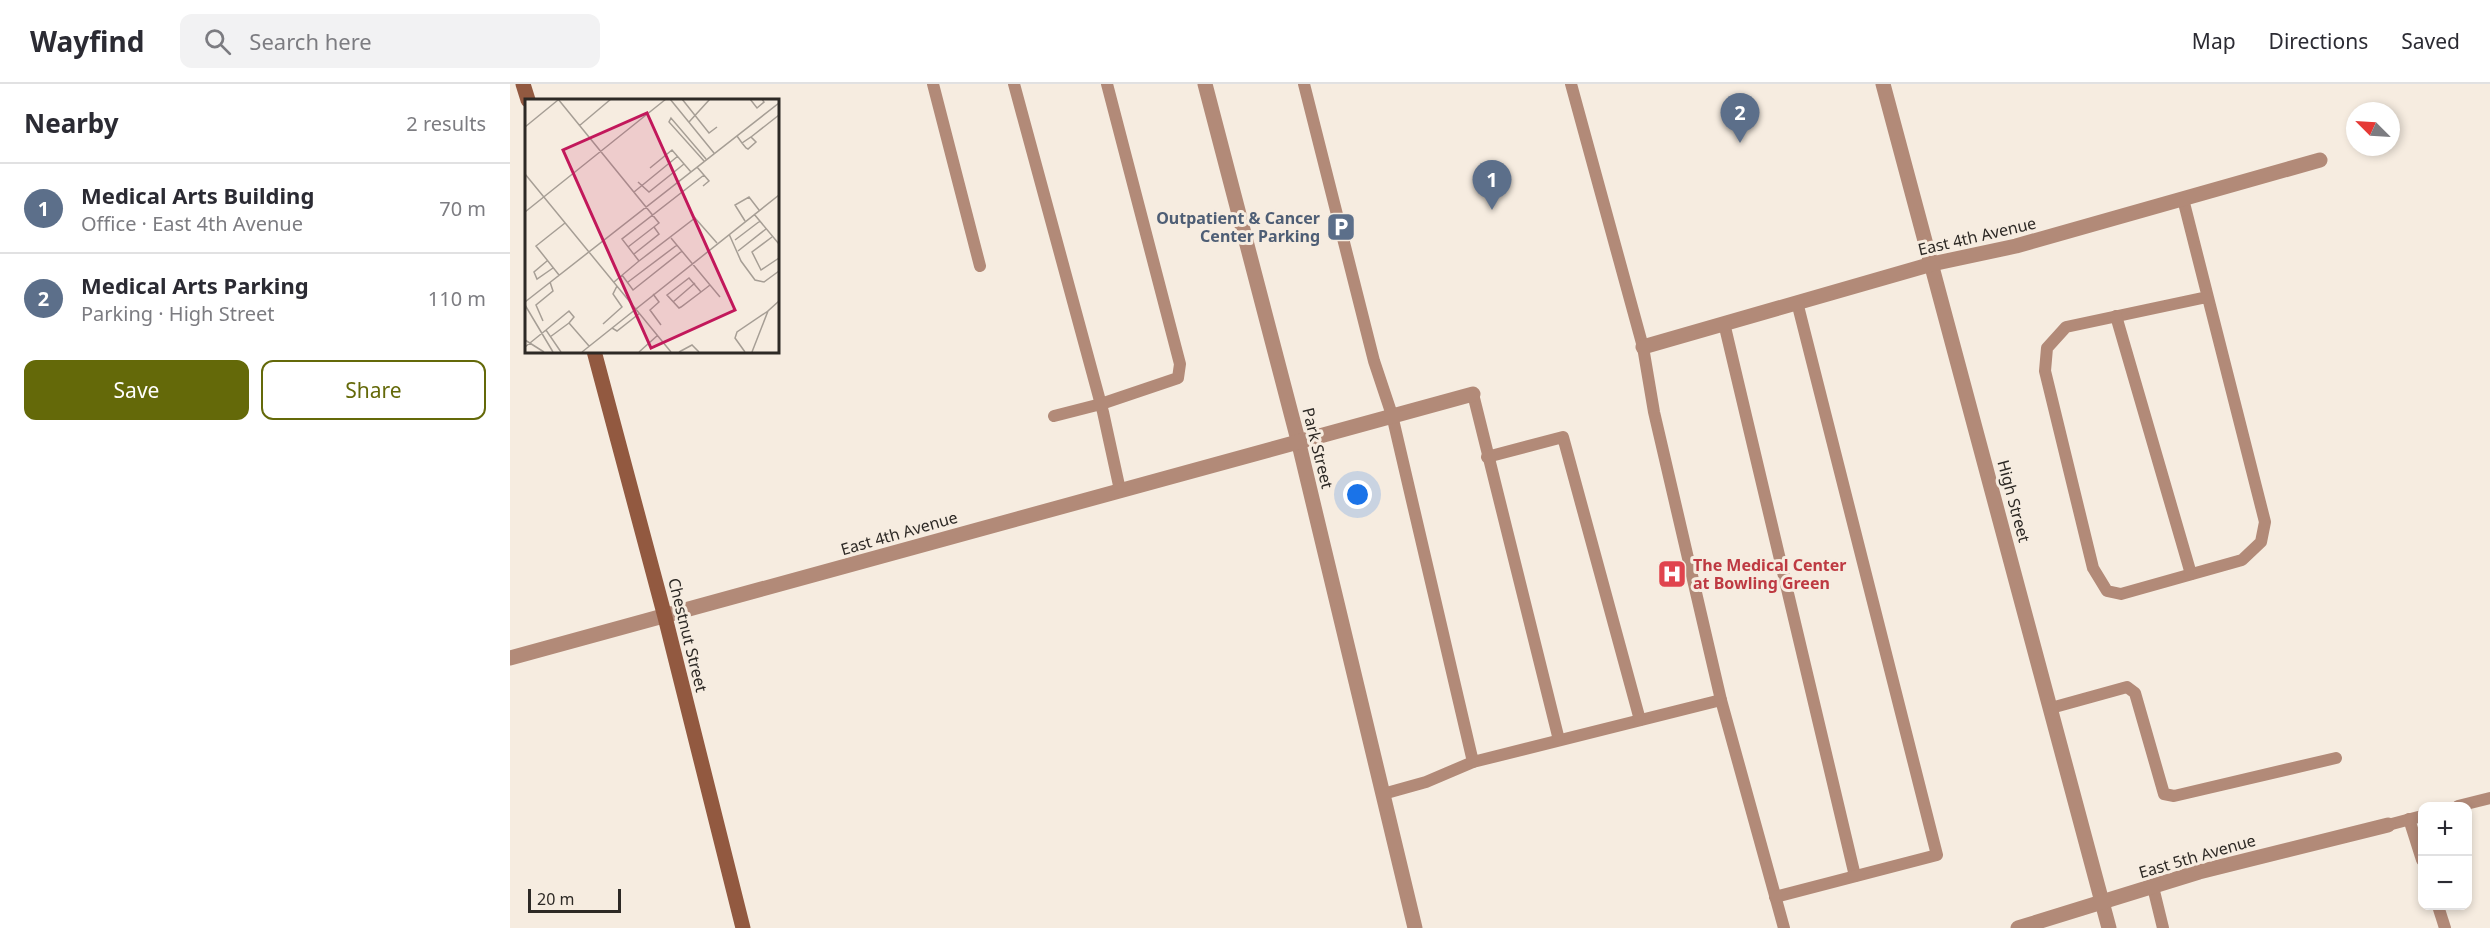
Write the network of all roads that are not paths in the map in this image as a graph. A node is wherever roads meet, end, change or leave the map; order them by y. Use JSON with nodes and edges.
{"nodes":[{"id":1,"x":523,"y":84,"type":"edge"},
{"id":2,"x":933,"y":84,"type":"edge"},
{"id":3,"x":1014,"y":84,"type":"edge"},
{"id":4,"x":1107,"y":84,"type":"edge"},
{"id":5,"x":1205,"y":84,"type":"edge"},
{"id":6,"x":1304,"y":84,"type":"edge"},
{"id":7,"x":1571,"y":84,"type":"edge"},
{"id":8,"x":1883,"y":84,"type":"edge"},
{"id":9,"x":528,"y":99,"type":"edge"},
{"id":10,"x":2320,"y":160,"type":"dead end"},
{"id":11,"x":2182,"y":199,"type":"junction"},
{"id":12,"x":1932,"y":264,"type":"junction"},
{"id":13,"x":980,"y":266,"type":"dead end"},
{"id":14,"x":2207,"y":297,"type":"junction"},
{"id":15,"x":1797,"y":302,"type":"junction"},
{"id":16,"x":2116,"y":316,"type":"junction"},
{"id":17,"x":1724,"y":323,"type":"junction"},
{"id":18,"x":1643,"y":347,"type":"junction"},
{"id":19,"x":594,"y":352,"type":"edge"},
{"id":20,"x":1473,"y":394,"type":"joint"},
{"id":21,"x":1101,"y":404,"type":"junction"},
{"id":22,"x":1392,"y":415,"type":"junction"},
{"id":23,"x":1054,"y":416,"type":"dead end"},
{"id":24,"x":1298,"y":440,"type":"junction"},
{"id":25,"x":1487,"y":457,"type":"junction"},
{"id":26,"x":1120,"y":490,"type":"junction"},
{"id":27,"x":2191,"y":574,"type":"junction"},
{"id":28,"x":665,"y":617,"type":"junction"},
{"id":29,"x":510,"y":658,"type":"edge"},
{"id":30,"x":1721,"y":700,"type":"junction"},
{"id":31,"x":2051,"y":708,"type":"junction"},
{"id":32,"x":1640,"y":720,"type":"junction"},
{"id":33,"x":1559,"y":741,"type":"junction"},
{"id":34,"x":2336,"y":758,"type":"dead end"},
{"id":35,"x":1473,"y":762,"type":"junction"},
{"id":36,"x":1383,"y":794,"type":"junction"},
{"id":37,"x":2490,"y":798,"type":"edge"},
{"id":38,"x":2472,"y":803,"type":"edge"},
{"id":39,"x":2418,"y":817,"type":"edge"},
{"id":40,"x":2409,"y":819,"type":"junction"},
{"id":41,"x":2388,"y":825,"type":"joint"},
{"id":42,"x":2420,"y":856,"type":"edge"},
{"id":43,"x":1855,"y":876,"type":"junction"},
{"id":44,"x":2153,"y":887,"type":"junction"},
{"id":45,"x":1775,"y":897,"type":"junction"},
{"id":46,"x":2103,"y":903,"type":"junction"},
{"id":47,"x":2439,"y":910,"type":"edge"},
{"id":48,"x":743,"y":928,"type":"edge"},
{"id":49,"x":1415,"y":928,"type":"edge"},
{"id":50,"x":1784,"y":928,"type":"edge"},
{"id":51,"x":2018,"y":928,"type":"edge"},
{"id":52,"x":2109,"y":928,"type":"edge"},
{"id":53,"x":2163,"y":928,"type":"edge"},
{"id":54,"x":2445,"y":928,"type":"edge"}],
"edges":[{"from":1,"to":9,"type":"street"},
{"from":2,"to":13,"type":"lane"},
{"from":3,"to":21,"type":"lane"},
{"from":4,"to":21,"type":"lane"},
{"from":5,"to":24,"type":"street","name":"Park Street"},
{"from":6,"to":22,"type":"lane"},
{"from":7,"to":18,"type":"lane"},
{"from":8,"to":12,"type":"street","name":"High Street"},
{"from":10,"to":11,"type":"street","name":"East 4th Avenue"},
{"from":11,"to":12,"type":"street","name":"East 4th Avenue"},
{"from":11,"to":14,"type":"lane"},
{"from":12,"to":15,"type":"street","name":"East 4th Avenue"},
{"from":12,"to":31,"type":"street","name":"High Street"},
{"from":14,"to":16,"type":"lane"},
{"from":14,"to":27,"type":"lane"},
{"from":15,"to":17,"type":"street","name":"East 4th Avenue"},
{"from":15,"to":43,"type":"lane"},
{"from":16,"to":27,"type":"lane"},
{"from":16,"to":27,"type":"lane"},
{"from":17,"to":18,"type":"street","name":"East 4th Avenue"},
{"from":17,"to":43,"type":"lane"},
{"from":18,"to":30,"type":"lane"},
{"from":19,"to":28,"type":"street","name":"Chestnut Street"},
{"from":20,"to":22,"type":"street","name":"East 4th Avenue"},
{"from":20,"to":25,"type":"lane"},
{"from":21,"to":23,"type":"lane"},
{"from":21,"to":26,"type":"lane"},
{"from":22,"to":24,"type":"street","name":"East 4th Avenue"},
{"from":22,"to":35,"type":"lane"},
{"from":24,"to":26,"type":"street","name":"East 4th Avenue"},
{"from":24,"to":36,"type":"street","name":"Park Street"},
{"from":25,"to":32,"type":"lane"},
{"from":25,"to":33,"type":"lane"},
{"from":26,"to":28,"type":"street","name":"East 4th Avenue"},
{"from":28,"to":29,"type":"street","name":"East 4th Avenue"},
{"from":28,"to":48,"type":"street","name":"Chestnut Street"},
{"from":30,"to":32,"type":"lane"},
{"from":30,"to":45,"type":"lane"},
{"from":31,"to":34,"type":"lane"},
{"from":31,"to":46,"type":"street","name":"High Street"},
{"from":32,"to":33,"type":"lane"},
{"from":33,"to":35,"type":"lane"},
{"from":35,"to":36,"type":"lane"},
{"from":36,"to":49,"type":"street","name":"Park Street"},
{"from":37,"to":38,"type":"lane"},
{"from":39,"to":40,"type":"lane"},
{"from":40,"to":41,"type":"lane"},
{"from":40,"to":42,"type":"lane"},
{"from":41,"to":44,"type":"street","name":"East 5th Avenue"},
{"from":43,"to":45,"type":"lane"},
{"from":44,"to":46,"type":"street","name":"East 5th Avenue"},
{"from":44,"to":53,"type":"lane"},
{"from":45,"to":50,"type":"lane"},
{"from":46,"to":51,"type":"street","name":"East 5th Avenue"},
{"from":46,"to":52,"type":"street","name":"High Street"},
{"from":47,"to":54,"type":"lane"}]}
